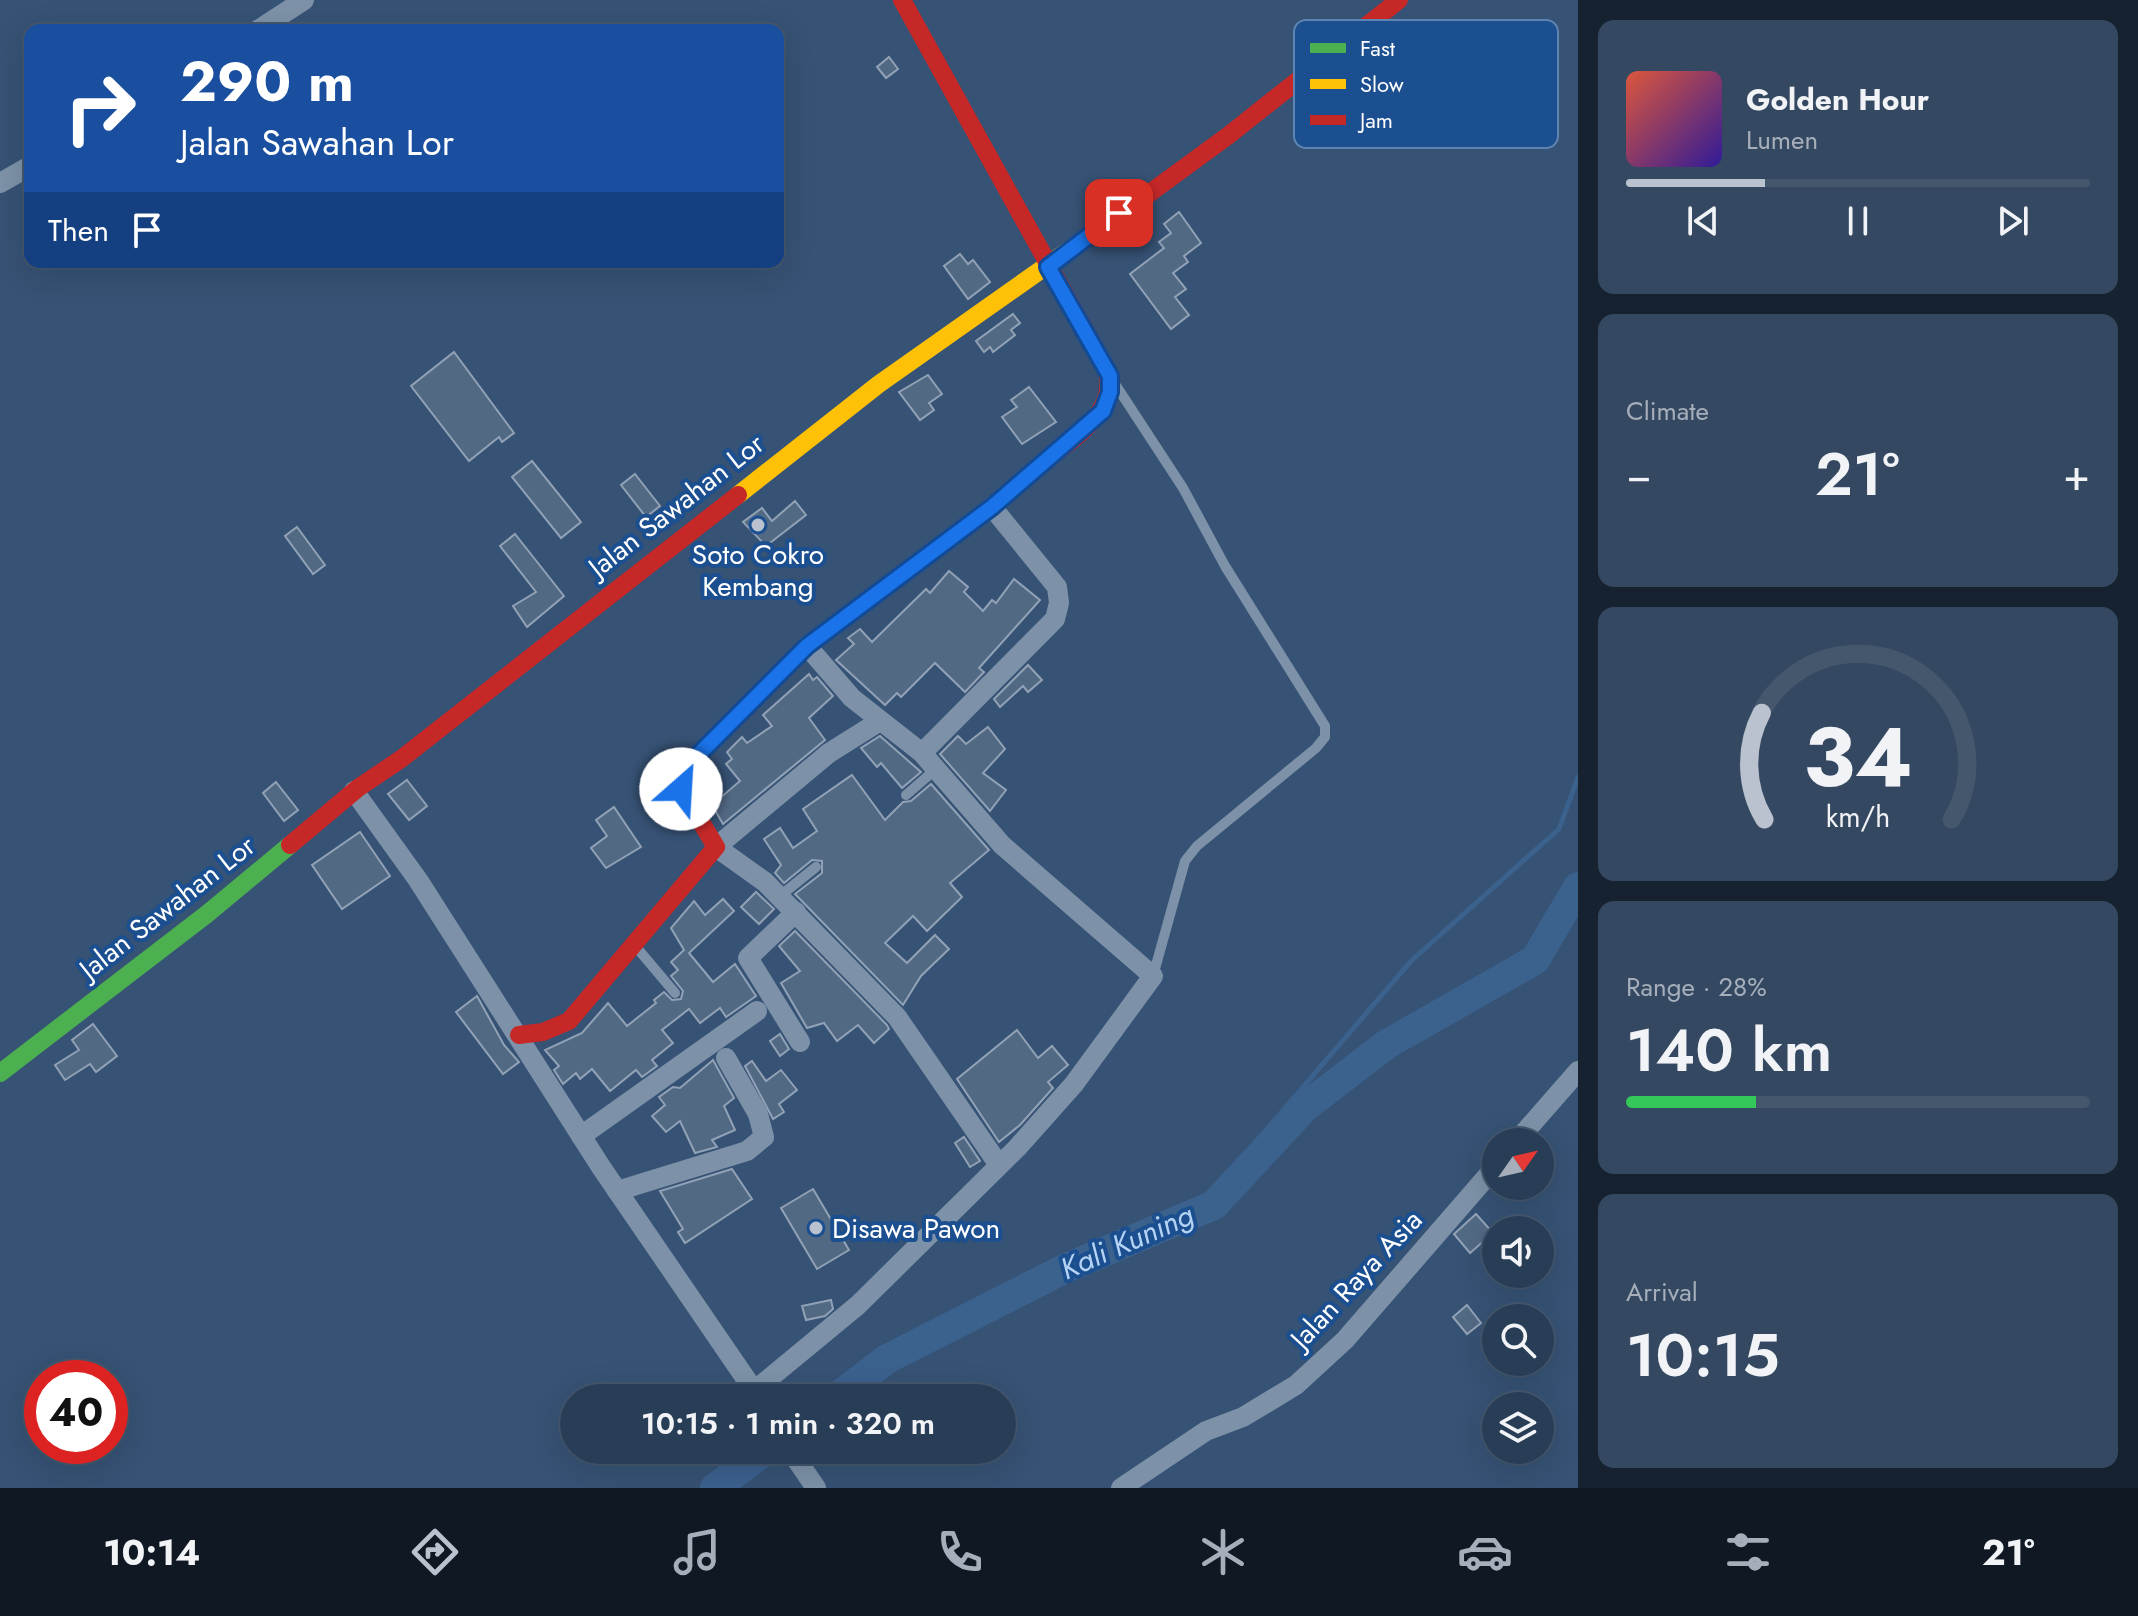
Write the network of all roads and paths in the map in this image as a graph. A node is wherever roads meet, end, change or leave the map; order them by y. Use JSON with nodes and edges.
{"nodes":[{"id":1,"x":304,"y":0,"type":"edge"},
{"id":2,"x":902,"y":0,"type":"edge"},
{"id":3,"x":1399,"y":0,"type":"edge"},
{"id":4,"x":1374,"y":20,"type":"edge"},
{"id":5,"x":267,"y":24,"type":"edge"},
{"id":6,"x":1294,"y":83,"type":"edge"},
{"id":7,"x":24,"y":169,"type":"edge"},
{"id":8,"x":0,"y":183,"type":"edge"},
{"id":9,"x":1048,"y":267,"type":"junction"},
{"id":10,"x":1110,"y":376,"type":"junction"},
{"id":11,"x":992,"y":507,"type":"junction"},
{"id":12,"x":807,"y":646,"type":"junction"},
{"id":13,"x":880,"y":721,"type":"junction"},
{"id":14,"x":929,"y":761,"type":"junction"},
{"id":15,"x":354,"y":791,"type":"junction"},
{"id":16,"x":906,"y":795,"type":"dead end"},
{"id":17,"x":716,"y":847,"type":"junction"},
{"id":18,"x":816,"y":867,"type":"dead end"},
{"id":19,"x":780,"y":896,"type":"junction"},
{"id":20,"x":796,"y":912,"type":"junction"},
{"id":21,"x":633,"y":943,"type":"junction"},
{"id":22,"x":1153,"y":976,"type":"junction"},
{"id":23,"x":675,"y":993,"type":"dead end"},
{"id":24,"x":757,"y":1011,"type":"dead end"},
{"id":25,"x":519,"y":1035,"type":"junction"},
{"id":26,"x":800,"y":1042,"type":"dead end"},
{"id":27,"x":726,"y":1058,"type":"dead end"},
{"id":28,"x":1578,"y":1071,"type":"edge"},
{"id":29,"x":0,"y":1073,"type":"edge"},
{"id":30,"x":1528,"y":1128,"type":"edge"},
{"id":31,"x":581,"y":1136,"type":"junction"},
{"id":32,"x":999,"y":1165,"type":"junction"},
{"id":33,"x":1482,"y":1182,"type":"edge"},
{"id":34,"x":617,"y":1191,"type":"junction"},
{"id":35,"x":749,"y":1384,"type":"edge"},
{"id":36,"x":767,"y":1384,"type":"edge"},
{"id":37,"x":800,"y":1464,"type":"edge"},
{"id":38,"x":815,"y":1488,"type":"edge"},
{"id":39,"x":1121,"y":1488,"type":"edge"}],
"edges":[{"from":1,"to":5,"type":"street"},
{"from":2,"to":9,"type":"main road"},
{"from":3,"to":4,"type":"main road","name":"Jalan Sawahan Lor"},
{"from":6,"to":9,"type":"main road","name":"Jalan Sawahan Lor"},
{"from":7,"to":8,"type":"street"},
{"from":9,"to":10,"type":"main road"},
{"from":9,"to":15,"type":"main road","name":"Jalan Sawahan Lor"},
{"from":10,"to":11,"type":"main road"},
{"from":10,"to":22,"type":"lane"},
{"from":11,"to":12,"type":"main road"},
{"from":11,"to":14,"type":"street"},
{"from":12,"to":13,"type":"street"},
{"from":12,"to":17,"type":"main road"},
{"from":13,"to":14,"type":"street"},
{"from":13,"to":17,"type":"street"},
{"from":14,"to":16,"type":"lane"},
{"from":14,"to":22,"type":"street"},
{"from":15,"to":25,"type":"street"},
{"from":15,"to":29,"type":"main road","name":"Jalan Sawahan Lor"},
{"from":17,"to":19,"type":"street"},
{"from":17,"to":21,"type":"main road"},
{"from":18,"to":19,"type":"lane"},
{"from":19,"to":20,"type":"street"},
{"from":20,"to":26,"type":"street"},
{"from":20,"to":32,"type":"street"},
{"from":21,"to":23,"type":"lane"},
{"from":21,"to":25,"type":"main road"},
{"from":22,"to":32,"type":"street"},
{"from":24,"to":31,"type":"street"},
{"from":25,"to":31,"type":"street"},
{"from":27,"to":34,"type":"street"},
{"from":28,"to":30,"type":"street"},
{"from":31,"to":34,"type":"street"},
{"from":32,"to":36,"type":"street"},
{"from":33,"to":39,"type":"street","name":"Jalan Raya Asia"},
{"from":34,"to":35,"type":"street"},
{"from":37,"to":38,"type":"street"}]}
